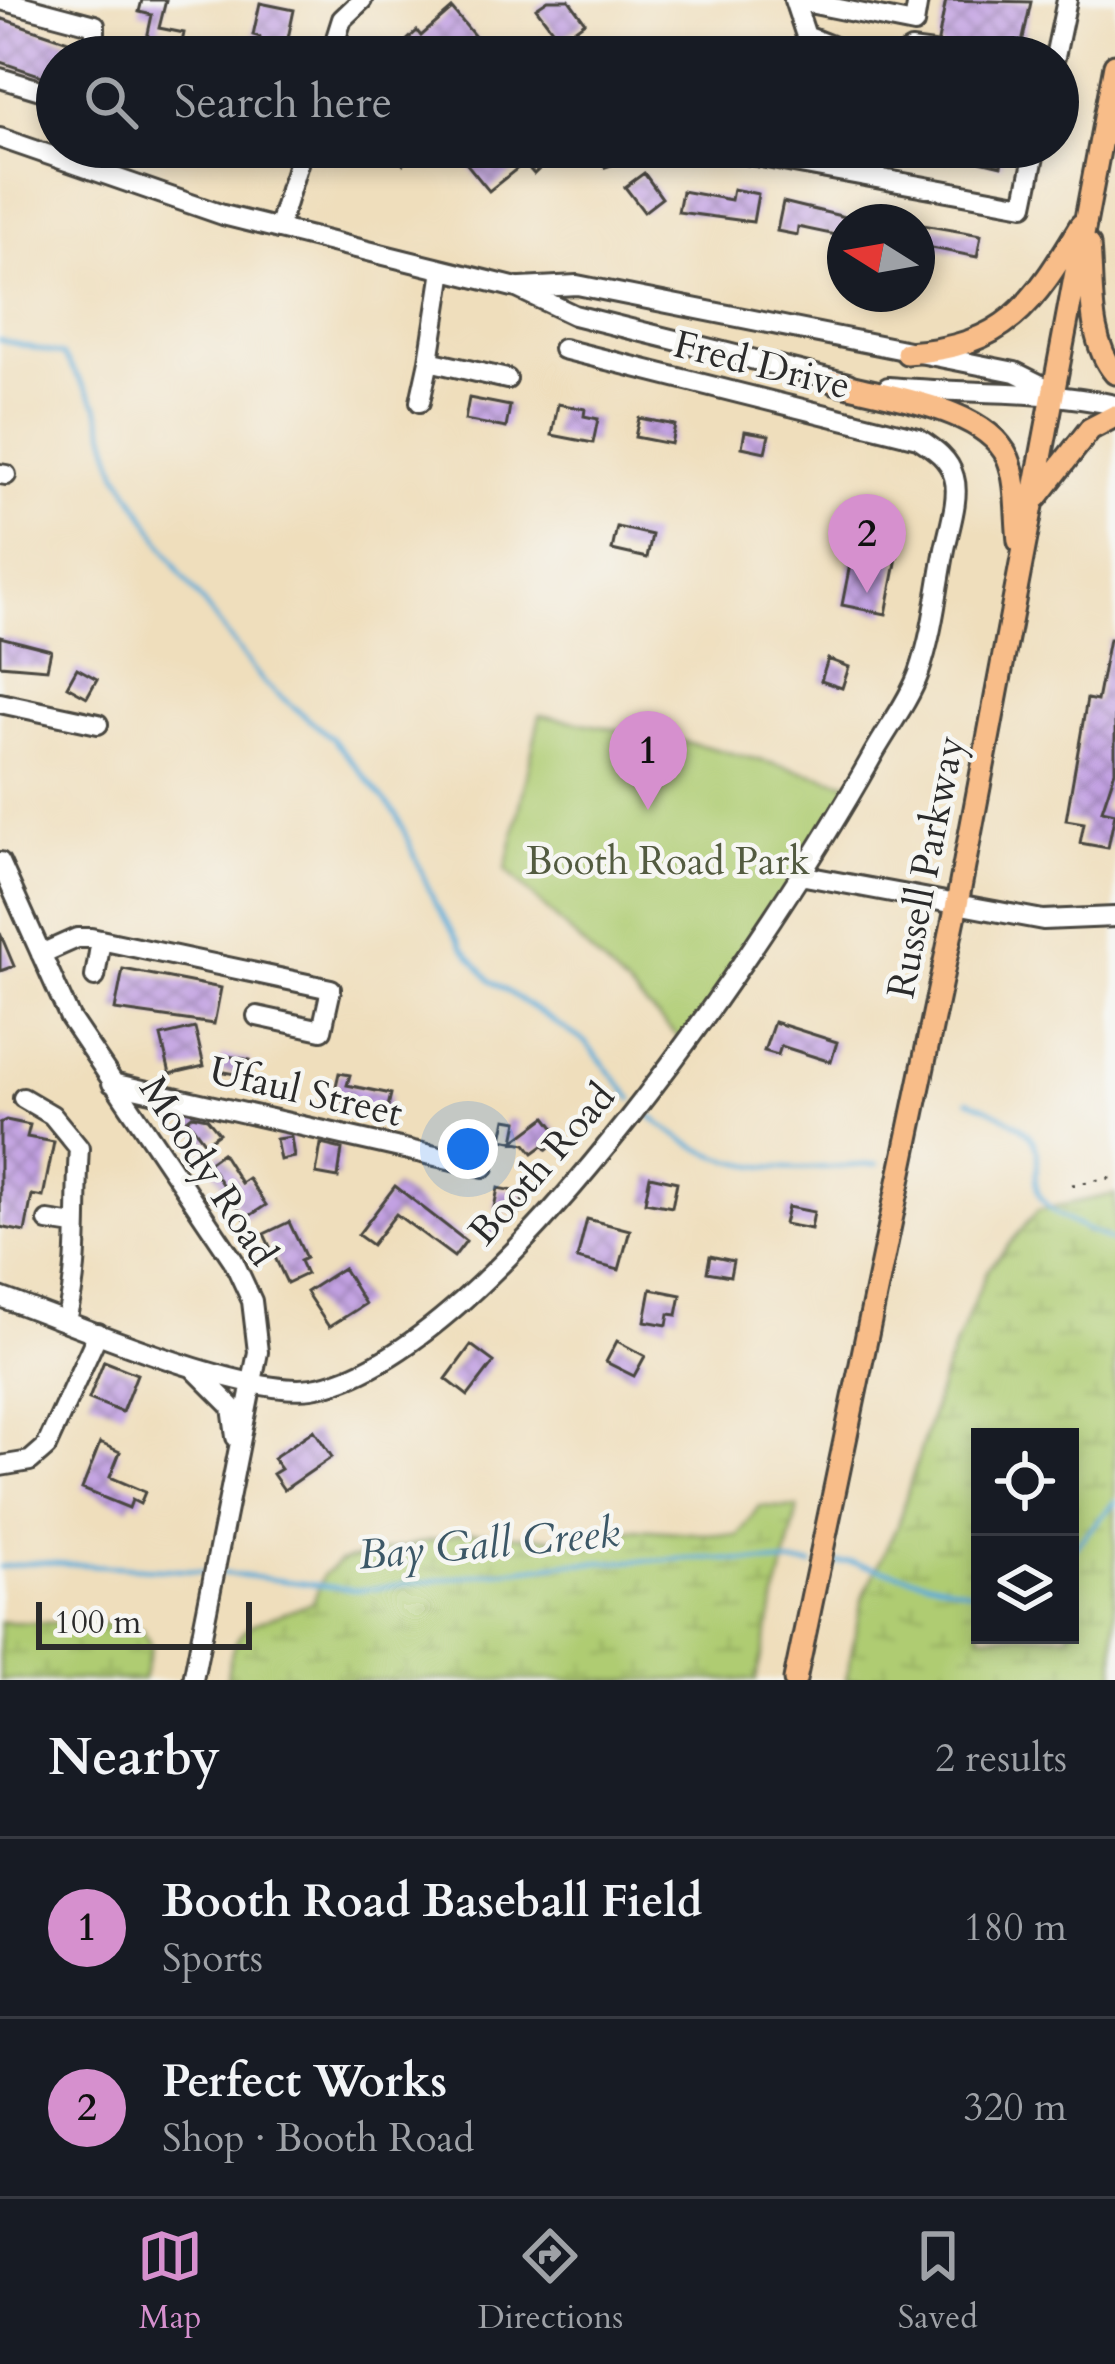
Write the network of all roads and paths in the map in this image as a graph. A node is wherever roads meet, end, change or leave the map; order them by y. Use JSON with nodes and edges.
{"nodes":[{"id":1,"x":1,"y":0,"type":"edge"},
{"id":2,"x":362,"y":0,"type":"edge"},
{"id":3,"x":794,"y":0,"type":"edge"},
{"id":4,"x":919,"y":0,"type":"edge"},
{"id":5,"x":1067,"y":0,"type":"edge"},
{"id":6,"x":95,"y":36,"type":"edge"},
{"id":7,"x":337,"y":36,"type":"edge"},
{"id":8,"x":806,"y":36,"type":"edge"},
{"id":9,"x":1059,"y":36,"type":"edge"},
{"id":10,"x":1115,"y":65,"type":"edge"},
{"id":11,"x":0,"y":78,"type":"edge"},
{"id":12,"x":36,"y":89,"type":"edge"},
{"id":13,"x":0,"y":138,"type":"edge"},
{"id":14,"x":36,"y":150,"type":"edge"},
{"id":15,"x":92,"y":168,"type":"edge"},
{"id":16,"x":297,"y":168,"type":"edge"},
{"id":17,"x":819,"y":168,"type":"edge"},
{"id":18,"x":1032,"y":168,"type":"edge"},
{"id":19,"x":1087,"y":214,"type":"junction"},
{"id":20,"x":278,"y":229,"type":"junction"},
{"id":21,"x":443,"y":270,"type":"junction"},
{"id":22,"x":517,"y":288,"type":"junction"},
{"id":23,"x":563,"y":350,"type":"dead end"},
{"id":24,"x":907,"y":353,"type":"junction"},
{"id":25,"x":429,"y":361,"type":"junction"},
{"id":26,"x":1115,"y":373,"type":"edge"},
{"id":27,"x":507,"y":379,"type":"dead end"},
{"id":28,"x":834,"y":382,"type":"junction"},
{"id":29,"x":1055,"y":392,"type":"junction"},
{"id":30,"x":420,"y":402,"type":"dead end"},
{"id":31,"x":1115,"y":405,"type":"edge"},
{"id":32,"x":1115,"y":416,"type":"edge"},
{"id":33,"x":941,"y":454,"type":"joint"},
{"id":34,"x":1033,"y":502,"type":"junction"},
{"id":35,"x":1021,"y":566,"type":"junction"},
{"id":36,"x":0,"y":703,"type":"edge"},
{"id":37,"x":98,"y":724,"type":"dead end"},
{"id":38,"x":0,"y":862,"type":"edge"},
{"id":39,"x":805,"y":876,"type":"junction"},
{"id":40,"x":957,"y":904,"type":"junction"},
{"id":41,"x":1115,"y":917,"type":"edge"},
{"id":42,"x":101,"y":940,"type":"junction"},
{"id":43,"x":41,"y":954,"type":"junction"},
{"id":44,"x":95,"y":977,"type":"dead end"},
{"id":45,"x":257,"y":1016,"type":"dead end"},
{"id":46,"x":112,"y":1083,"type":"junction"},
{"id":47,"x":23,"y":1098,"type":"dead end"},
{"id":48,"x":484,"y":1167,"type":"dead end"},
{"id":49,"x":1115,"y":1177,"type":"edge"},
{"id":50,"x":1072,"y":1186,"type":"dead end"},
{"id":51,"x":47,"y":1221,"type":"dead end"},
{"id":52,"x":74,"y":1225,"type":"junction"},
{"id":53,"x":0,"y":1297,"type":"edge"},
{"id":54,"x":66,"y":1321,"type":"junction"},
{"id":55,"x":98,"y":1333,"type":"junction"},
{"id":56,"x":190,"y":1364,"type":"junction"},
{"id":57,"x":253,"y":1382,"type":"junction"},
{"id":58,"x":237,"y":1456,"type":"junction"},
{"id":59,"x":0,"y":1466,"type":"edge"},
{"id":60,"x":193,"y":1680,"type":"edge"},
{"id":61,"x":795,"y":1680,"type":"edge"}],
"edges":[{"from":1,"to":6,"type":"street"},
{"from":2,"to":7,"type":"street"},
{"from":3,"to":4,"type":"street"},
{"from":3,"to":8,"type":"street"},
{"from":5,"to":9,"type":"street"},
{"from":10,"to":19,"type":"main road","name":"Russell Parkway"},
{"from":11,"to":12,"type":"street"},
{"from":13,"to":14,"type":"street"},
{"from":15,"to":20,"type":"street"},
{"from":16,"to":20,"type":"street"},
{"from":17,"to":18,"type":"street"},
{"from":19,"to":24,"type":"main road"},
{"from":19,"to":26,"type":"main road"},
{"from":19,"to":29,"type":"main road","name":"Russell Parkway"},
{"from":20,"to":21,"type":"street"},
{"from":21,"to":22,"type":"street"},
{"from":21,"to":25,"type":"street"},
{"from":22,"to":24,"type":"street"},
{"from":22,"to":28,"type":"street"},
{"from":23,"to":33,"type":"street","name":"Fred Drive"},
{"from":24,"to":29,"type":"street"},
{"from":25,"to":27,"type":"street"},
{"from":25,"to":30,"type":"street"},
{"from":28,"to":29,"type":"street"},
{"from":28,"to":35,"type":"main road"},
{"from":29,"to":31,"type":"street"},
{"from":29,"to":34,"type":"main road","name":"Russell Parkway"},
{"from":32,"to":34,"type":"main road"},
{"from":33,"to":39,"type":"street","name":"Booth Road"},
{"from":34,"to":35,"type":"main road","name":"Russell Parkway"},
{"from":35,"to":40,"type":"main road","name":"Russell Parkway"},
{"from":36,"to":37,"type":"street"},
{"from":38,"to":43,"type":"street","name":"Moody Road"},
{"from":39,"to":40,"type":"street"},
{"from":39,"to":57,"type":"street","name":"Booth Road"},
{"from":40,"to":41,"type":"street"},
{"from":40,"to":61,"type":"main road","name":"Russell Parkway"},
{"from":42,"to":43,"type":"street"},
{"from":42,"to":44,"type":"street"},
{"from":42,"to":45,"type":"street"},
{"from":43,"to":46,"type":"street","name":"Moody Road"},
{"from":46,"to":48,"type":"street","name":"Ufaul Street"},
{"from":46,"to":57,"type":"street","name":"Moody Road"},
{"from":47,"to":52,"type":"street"},
{"from":49,"to":50,"type":"path"},
{"from":51,"to":52,"type":"street"},
{"from":52,"to":54,"type":"street"},
{"from":53,"to":54,"type":"street","name":"Booth Road"},
{"from":54,"to":55,"type":"street","name":"Booth Road"},
{"from":55,"to":56,"type":"street","name":"Booth Road"},
{"from":55,"to":59,"type":"street"},
{"from":56,"to":57,"type":"street","name":"Booth Road"},
{"from":56,"to":58,"type":"street"},
{"from":57,"to":58,"type":"street","name":"Moody Road"},
{"from":58,"to":60,"type":"street","name":"Moody Road"}]}
